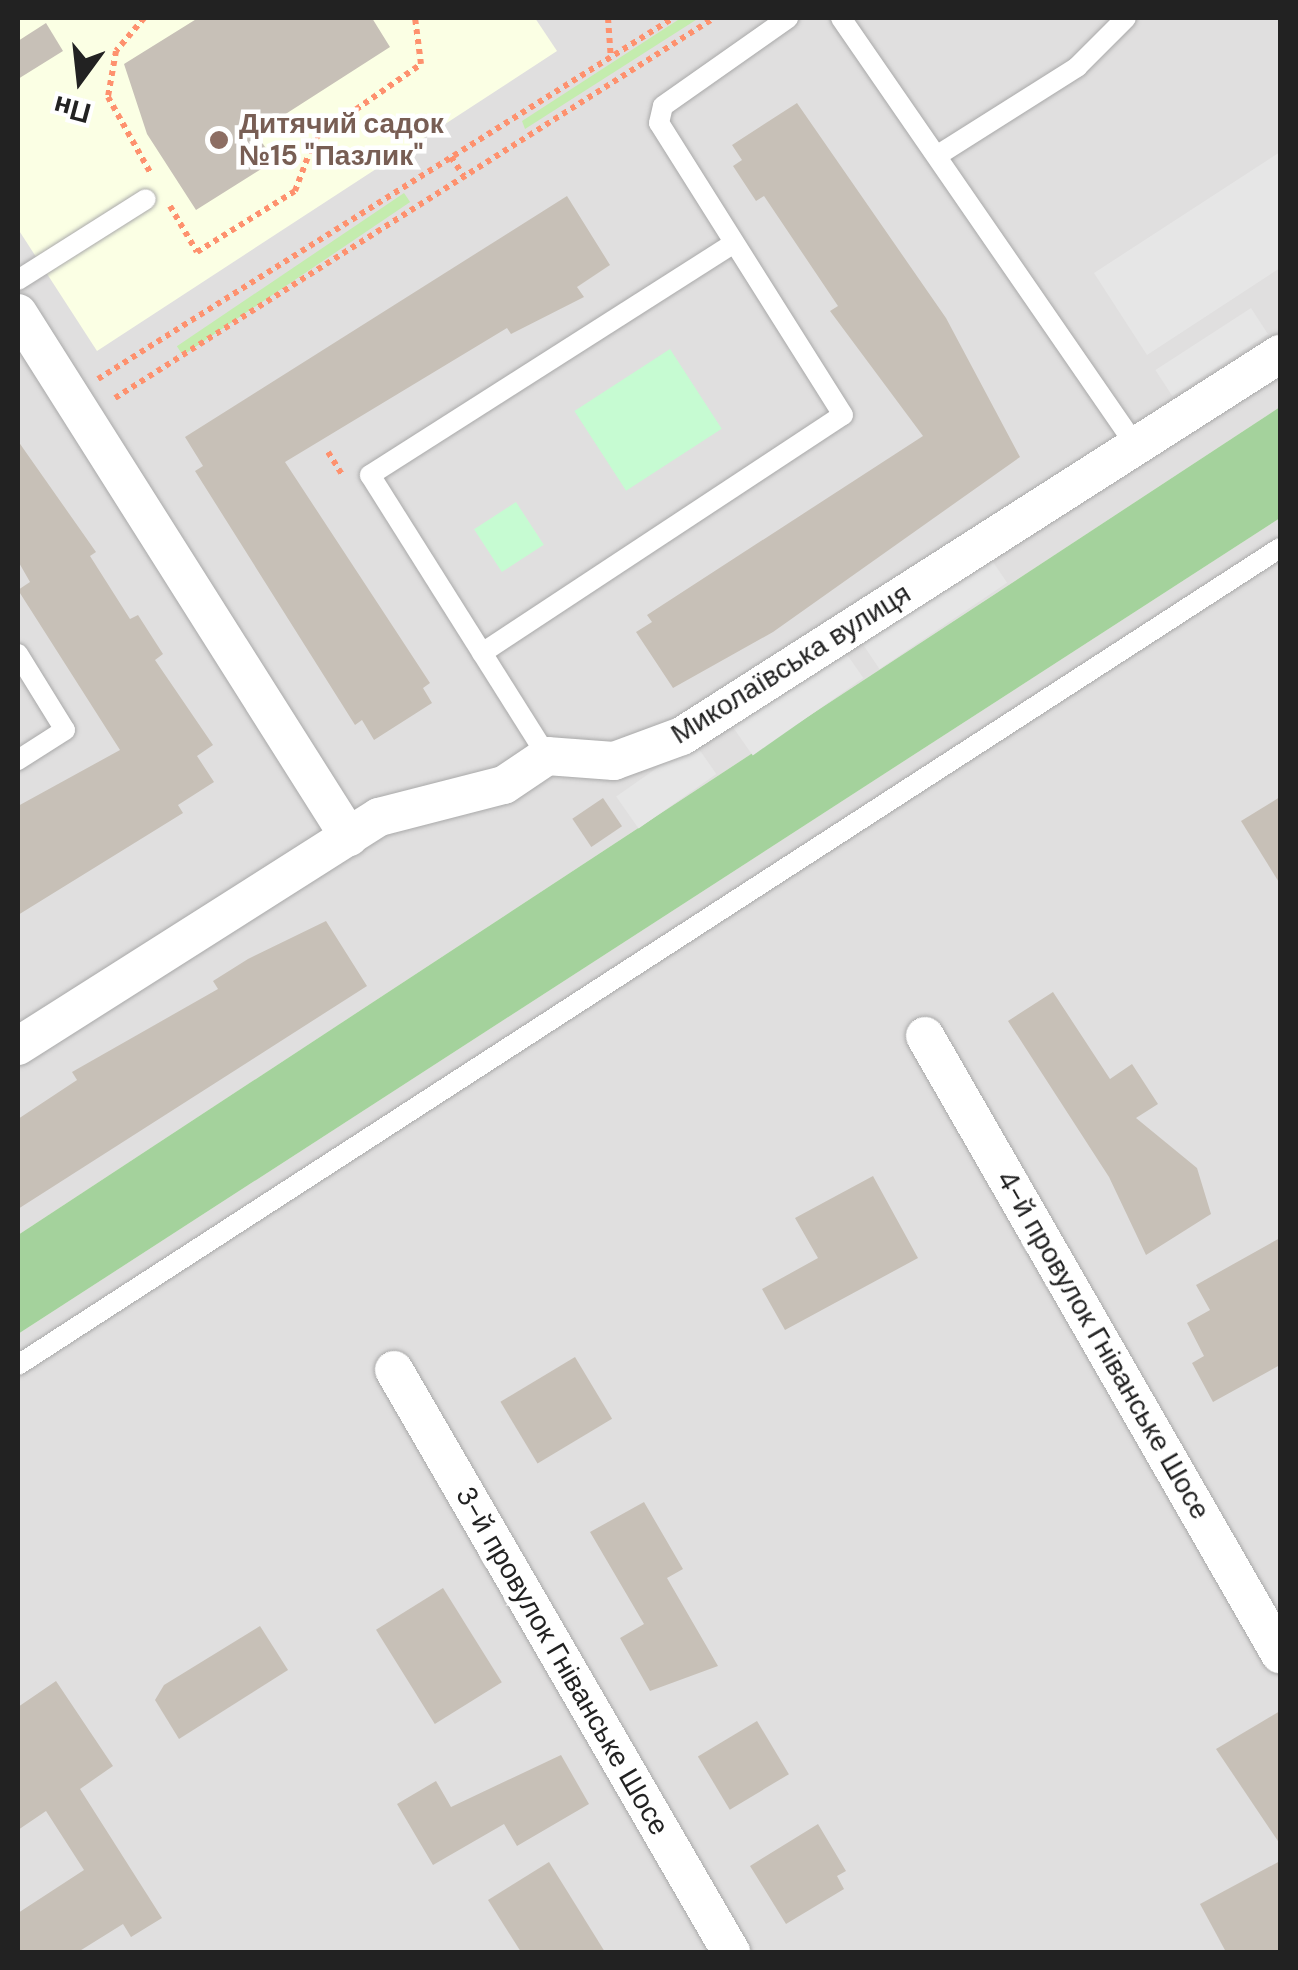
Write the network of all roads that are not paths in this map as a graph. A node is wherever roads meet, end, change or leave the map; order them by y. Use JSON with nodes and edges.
{"nodes":[{"id":1,"x":788,"y":18,"type":"edge"},
{"id":2,"x":841,"y":18,"type":"edge"},
{"id":3,"x":1126,"y":18,"type":"edge"},
{"id":4,"x":938,"y":155,"type":"junction"},
{"id":5,"x":146,"y":198,"type":"dead end"},
{"id":6,"x":732,"y":244,"type":"junction"},
{"id":7,"x":18,"y":280,"type":"edge"},
{"id":8,"x":18,"y":313,"type":"edge"},
{"id":9,"x":1280,"y":354,"type":"edge"},
{"id":10,"x":1136,"y":446,"type":"junction"},
{"id":11,"x":1280,"y":548,"type":"edge"},
{"id":12,"x":482,"y":653,"type":"junction"},
{"id":13,"x":18,"y":654,"type":"edge"},
{"id":14,"x":547,"y":756,"type":"junction"},
{"id":15,"x":18,"y":760,"type":"edge"},
{"id":16,"x":349,"y":837,"type":"junction"},
{"id":17,"x":925,"y":1036,"type":"dead end"},
{"id":18,"x":18,"y":1046,"type":"edge"},
{"id":19,"x":18,"y":1365,"type":"edge"},
{"id":20,"x":394,"y":1370,"type":"dead end"},
{"id":21,"x":1280,"y":1654,"type":"edge"},
{"id":22,"x":731,"y":1952,"type":"edge"}],
"edges":[{"from":1,"to":6,"type":"lane"},
{"from":2,"to":4,"type":"lane"},
{"from":3,"to":4,"type":"lane"},
{"from":4,"to":10,"type":"lane"},
{"from":5,"to":7,"type":"lane"},
{"from":6,"to":12,"type":"lane"},
{"from":6,"to":12,"type":"lane"},
{"from":8,"to":16,"type":"street"},
{"from":9,"to":10,"type":"street","name":"Миколаївська вулиця"},
{"from":10,"to":14,"type":"street","name":"Миколаївська вулиця"},
{"from":11,"to":19,"type":"lane"},
{"from":12,"to":14,"type":"lane"},
{"from":13,"to":15,"type":"lane"},
{"from":14,"to":16,"type":"street"},
{"from":16,"to":18,"type":"street"},
{"from":17,"to":21,"type":"street","name":"4-й провулок Гніванське Шосе"},
{"from":20,"to":22,"type":"street","name":"3-й провулок Гніванське Шосе"}]}
